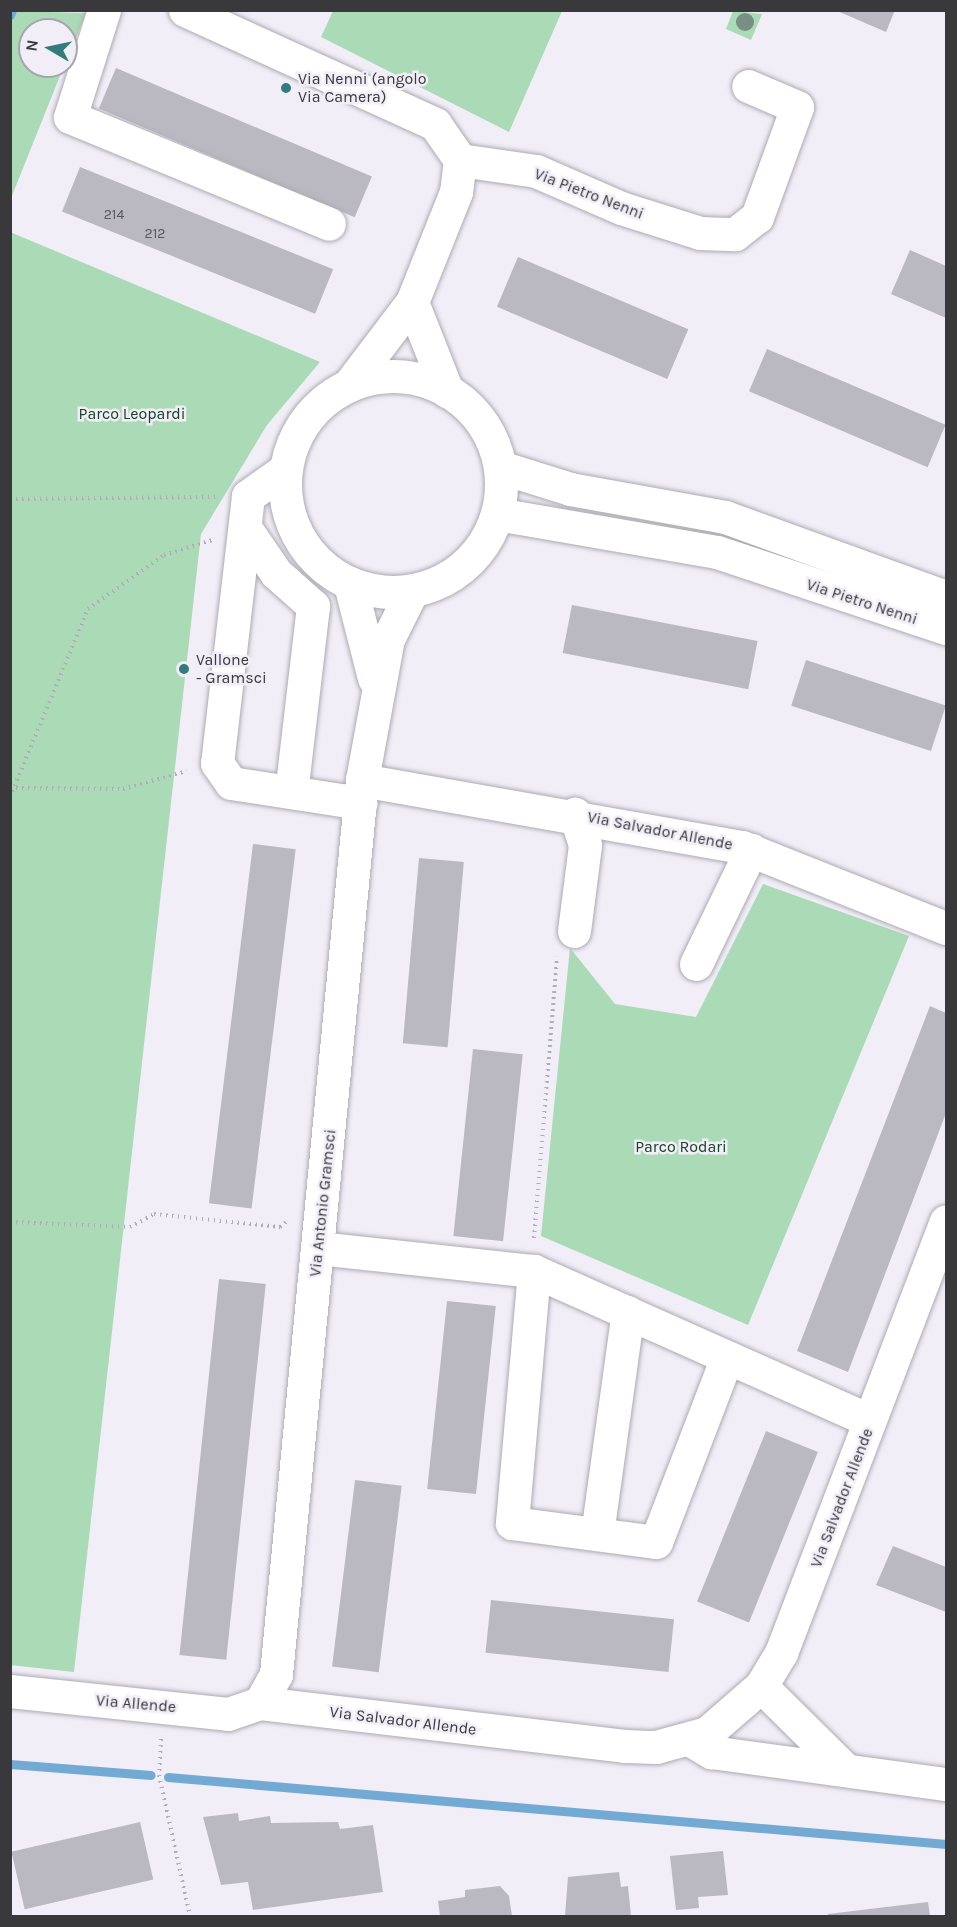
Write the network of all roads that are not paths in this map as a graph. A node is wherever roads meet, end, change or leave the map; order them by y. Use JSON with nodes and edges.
{"nodes":[{"id":1,"x":104,"y":10,"type":"edge"},
{"id":2,"x":196,"y":13,"type":"edge"},
{"id":3,"x":748,"y":86,"type":"dead end"},
{"id":4,"x":460,"y":160,"type":"junction"},
{"id":5,"x":329,"y":224,"type":"dead end"},
{"id":6,"x":412,"y":302,"type":"junction"},
{"id":7,"x":350,"y":386,"type":"junction"},
{"id":8,"x":447,"y":391,"type":"junction"},
{"id":9,"x":500,"y":467,"type":"junction"},
{"id":10,"x":286,"y":469,"type":"junction"},
{"id":11,"x":497,"y":514,"type":"junction"},
{"id":12,"x":246,"y":529,"type":"junction"},
{"id":13,"x":350,"y":584,"type":"junction"},
{"id":14,"x":412,"y":591,"type":"junction"},
{"id":15,"x":946,"y":597,"type":"edge"},
{"id":16,"x":946,"y":628,"type":"edge"},
{"id":17,"x":378,"y":700,"type":"junction"},
{"id":18,"x":361,"y":791,"type":"junction"},
{"id":19,"x":291,"y":792,"type":"junction"},
{"id":20,"x":575,"y":814,"type":"junction"},
{"id":21,"x":751,"y":850,"type":"junction"},
{"id":22,"x":946,"y":928,"type":"edge"},
{"id":23,"x":574,"y":931,"type":"road end"},
{"id":24,"x":696,"y":964,"type":"dead end"},
{"id":25,"x":946,"y":1222,"type":"edge"},
{"id":26,"x":320,"y":1233,"type":"junction"},
{"id":27,"x":534,"y":1271,"type":"junction"},
{"id":28,"x":628,"y":1312,"type":"junction"},
{"id":29,"x":726,"y":1357,"type":"junction"},
{"id":30,"x":858,"y":1415,"type":"dead end"},
{"id":31,"x":597,"y":1534,"type":"junction"},
{"id":32,"x":761,"y":1686,"type":"junction"},
{"id":33,"x":10,"y":1691,"type":"edge"},
{"id":34,"x":260,"y":1703,"type":"junction"},
{"id":35,"x":690,"y":1739,"type":"junction"},
{"id":36,"x":844,"y":1768,"type":"junction"},
{"id":37,"x":946,"y":1784,"type":"edge"}],
"edges":[{"from":1,"to":5,"type":"street"},
{"from":2,"to":4,"type":"street"},
{"from":3,"to":4,"type":"street","name":"Via Pietro Nenni"},
{"from":4,"to":6,"type":"street"},
{"from":6,"to":7,"type":"street"},
{"from":6,"to":8,"type":"street"},
{"from":7,"to":8,"type":"street"},
{"from":7,"to":10,"type":"street"},
{"from":8,"to":9,"type":"street"},
{"from":9,"to":11,"type":"street"},
{"from":9,"to":15,"type":"street","name":"Via Pietro Nenni"},
{"from":10,"to":12,"type":"street"},
{"from":10,"to":13,"type":"street"},
{"from":11,"to":14,"type":"street"},
{"from":11,"to":16,"type":"street","name":"Via Pietro Nenni"},
{"from":12,"to":19,"type":"street"},
{"from":12,"to":19,"type":"street","name":"Via Salvador Allende"},
{"from":13,"to":14,"type":"street"},
{"from":13,"to":17,"type":"street","name":"Via Antonio Gramsci"},
{"from":14,"to":17,"type":"street","name":"Via Antonio Gramsci"},
{"from":17,"to":18,"type":"street","name":"Via Antonio Gramsci"},
{"from":18,"to":19,"type":"street","name":"Via Salvador Allende"},
{"from":18,"to":20,"type":"street","name":"Via Salvador Allende"},
{"from":18,"to":26,"type":"street","name":"Via Antonio Gramsci"},
{"from":20,"to":21,"type":"street","name":"Via Salvador Allende"},
{"from":20,"to":23,"type":"street"},
{"from":21,"to":22,"type":"street","name":"Via Salvador Allende"},
{"from":21,"to":24,"type":"street"},
{"from":25,"to":32,"type":"street","name":"Via Salvador Allende"},
{"from":26,"to":27,"type":"street"},
{"from":26,"to":34,"type":"street","name":"Via Antonio Gramsci"},
{"from":27,"to":28,"type":"street"},
{"from":27,"to":31,"type":"street"},
{"from":28,"to":29,"type":"street"},
{"from":28,"to":31,"type":"street"},
{"from":29,"to":30,"type":"street"},
{"from":29,"to":31,"type":"street"},
{"from":32,"to":35,"type":"street","name":"Via Salvador Allende"},
{"from":32,"to":36,"type":"street"},
{"from":33,"to":34,"type":"street","name":"Via Allende"},
{"from":34,"to":35,"type":"street","name":"Via Salvador Allende"},
{"from":35,"to":36,"type":"street"},
{"from":36,"to":37,"type":"street"}]}
